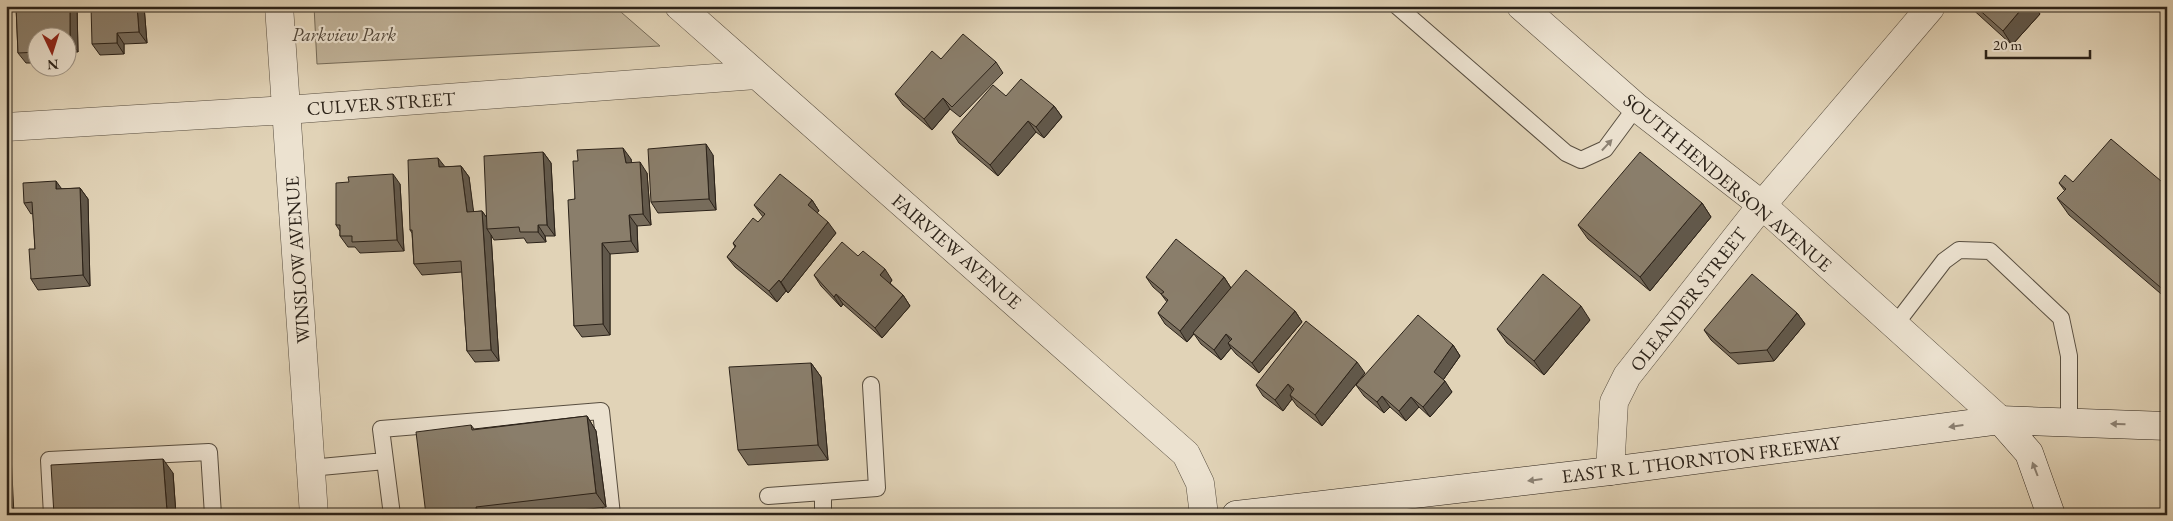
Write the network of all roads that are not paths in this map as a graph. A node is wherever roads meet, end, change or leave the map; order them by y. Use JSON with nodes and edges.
{"nodes":[{"id":1,"x":279,"y":6,"type":"edge"},
{"id":2,"x":679,"y":6,"type":"edge"},
{"id":3,"x":1397,"y":6,"type":"edge"},
{"id":4,"x":1521,"y":6,"type":"edge"},
{"id":5,"x":1930,"y":8,"type":"dead end"},
{"id":6,"x":756,"y":75,"type":"junction"},
{"id":7,"x":1636,"y":107,"type":"junction"},
{"id":8,"x":286,"y":110,"type":"junction"},
{"id":9,"x":6,"y":127,"type":"edge"},
{"id":10,"x":1762,"y":206,"type":"junction"},
{"id":11,"x":1895,"y":325,"type":"junction"},
{"id":12,"x":871,"y":385,"type":"dead end"},
{"id":13,"x":2000,"y":420,"type":"junction"},
{"id":14,"x":2069,"y":423,"type":"junction"},
{"id":15,"x":2167,"y":426,"type":"edge"},
{"id":16,"x":385,"y":461,"type":"junction"},
{"id":17,"x":310,"y":468,"type":"junction"},
{"id":18,"x":1610,"y":472,"type":"junction"},
{"id":19,"x":823,"y":492,"type":"junction"},
{"id":20,"x":768,"y":496,"type":"dead end"},
{"id":21,"x":52,"y":515,"type":"edge"},
{"id":22,"x":213,"y":515,"type":"edge"},
{"id":23,"x":314,"y":515,"type":"edge"},
{"id":24,"x":392,"y":515,"type":"edge"},
{"id":25,"x":612,"y":515,"type":"edge"},
{"id":26,"x":823,"y":515,"type":"edge"},
{"id":27,"x":1204,"y":515,"type":"edge"},
{"id":28,"x":1236,"y":515,"type":"edge"},
{"id":29,"x":2051,"y":515,"type":"edge"}],
"edges":[{"from":1,"to":8,"type":"street","name":"WINSLOW AVENUE"},
{"from":2,"to":6,"type":"street","name":"FAIRVIEW AVENUE"},
{"from":3,"to":7,"type":"lane","one_way":true},
{"from":4,"to":7,"type":"street","name":"SOUTH HENDERSON AVENUE"},
{"from":5,"to":10,"type":"street","name":"OLEANDER STREET"},
{"from":6,"to":8,"type":"street","name":"CULVER STREET"},
{"from":6,"to":27,"type":"street","name":"FAIRVIEW AVENUE"},
{"from":7,"to":10,"type":"street","name":"SOUTH HENDERSON AVENUE"},
{"from":8,"to":9,"type":"street","name":"CULVER STREET"},
{"from":8,"to":17,"type":"street","name":"WINSLOW AVENUE"},
{"from":10,"to":11,"type":"street","name":"SOUTH HENDERSON AVENUE"},
{"from":10,"to":18,"type":"street","name":"OLEANDER STREET"},
{"from":11,"to":13,"type":"street","name":"SOUTH HENDERSON AVENUE"},
{"from":11,"to":14,"type":"lane"},
{"from":12,"to":19,"type":"lane"},
{"from":13,"to":14,"type":"street","name":"EAST R L THORNTON FREEWAY"},
{"from":13,"to":18,"type":"street","name":"EAST R L THORNTON FREEWAY","one_way":true},
{"from":29,"to":13,"type":"street","name":"SOUTH HENDERSON AVENUE","one_way":true},
{"from":15,"to":14,"type":"street","name":"EAST R L THORNTON FREEWAY","one_way":true},
{"from":16,"to":17,"type":"lane"},
{"from":16,"to":24,"type":"lane"},
{"from":16,"to":25,"type":"lane"},
{"from":17,"to":23,"type":"street","name":"WINSLOW AVENUE"},
{"from":18,"to":28,"type":"street","name":"EAST R L THORNTON FREEWAY","one_way":true},
{"from":19,"to":20,"type":"lane"},
{"from":19,"to":26,"type":"lane"},
{"from":21,"to":22,"type":"lane"}]}
